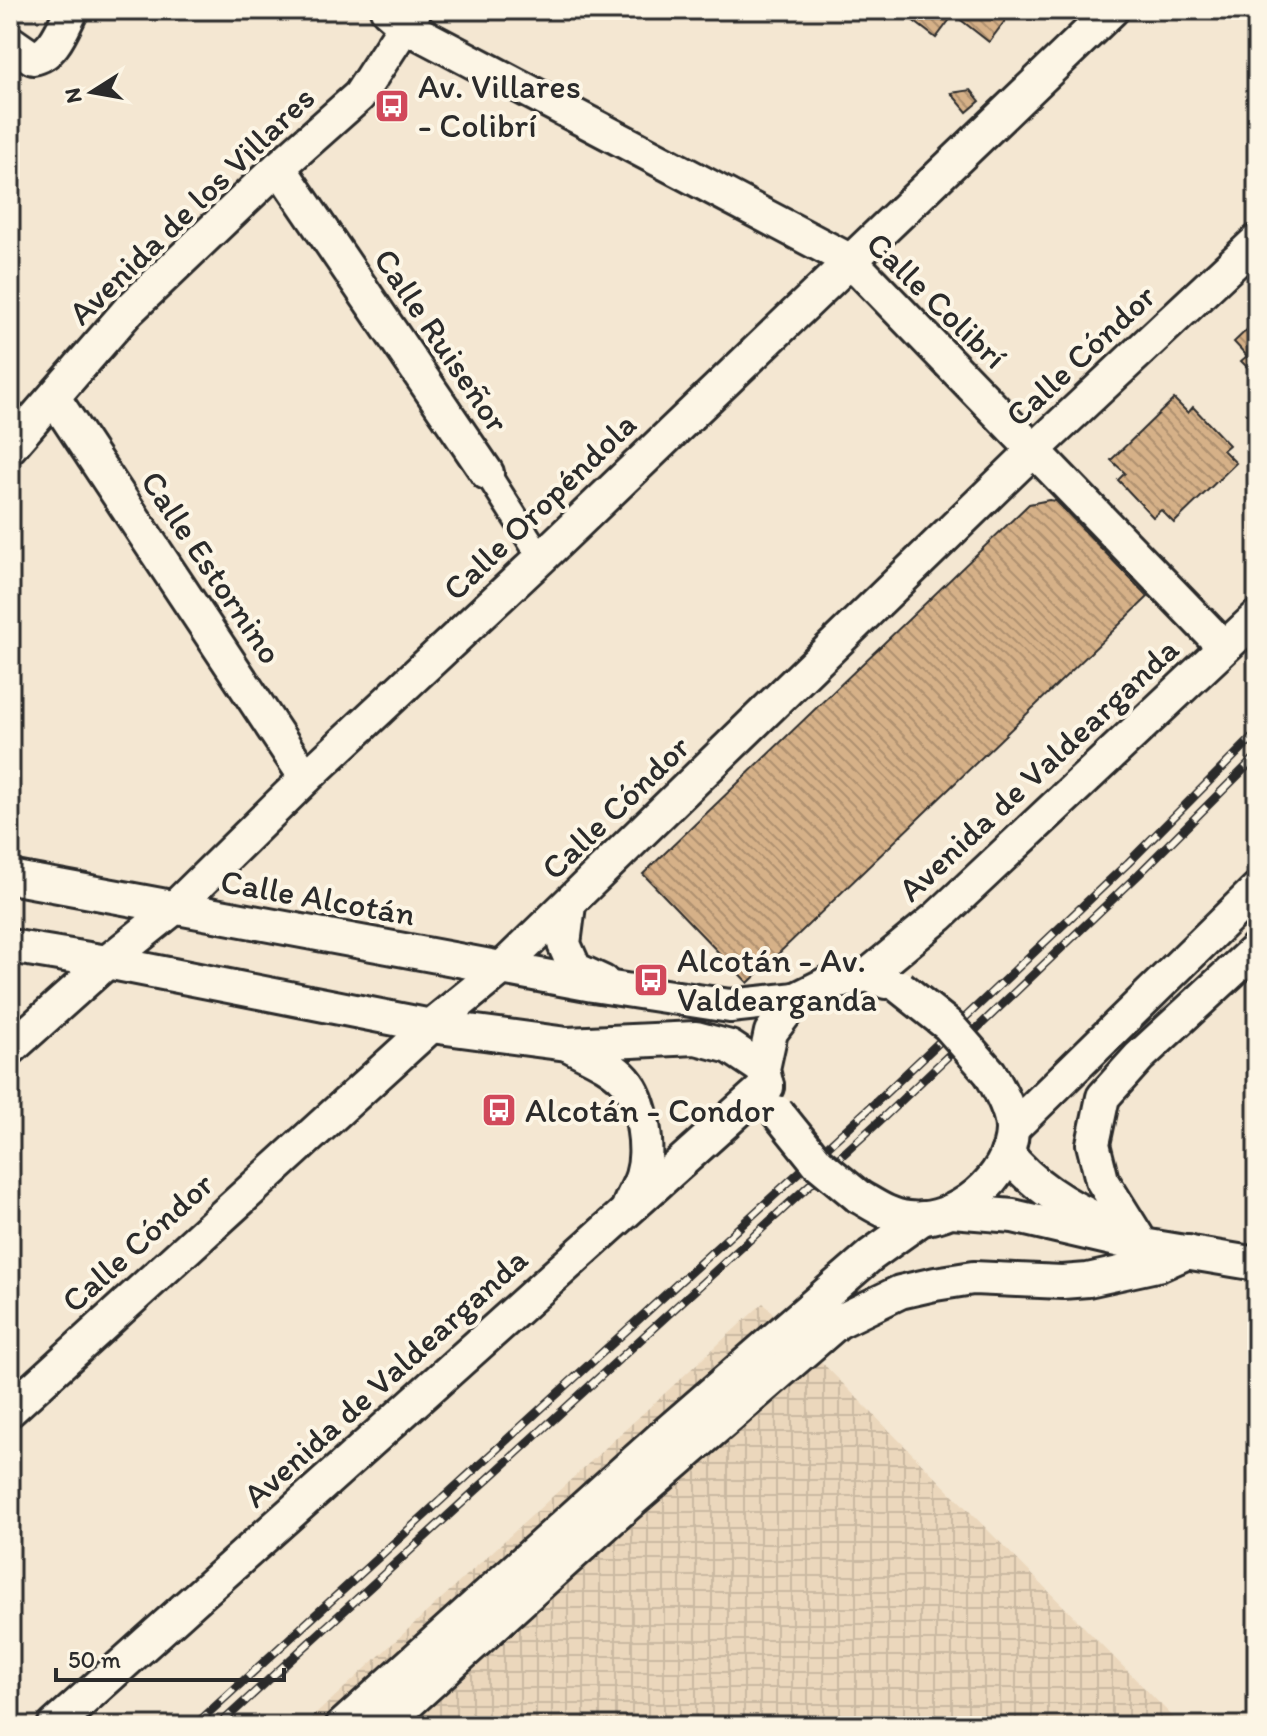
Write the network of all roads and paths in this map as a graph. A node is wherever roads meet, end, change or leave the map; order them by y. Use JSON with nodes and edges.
{"nodes":[{"id":1,"x":72,"y":10,"type":"edge"},
{"id":2,"x":1112,"y":10,"type":"edge"},
{"id":3,"x":403,"y":15,"type":"edge"},
{"id":4,"x":10,"y":42,"type":"edge"},
{"id":5,"x":279,"y":167,"type":"junction"},
{"id":6,"x":1257,"y":241,"type":"edge"},
{"id":7,"x":851,"y":261,"type":"junction"},
{"id":8,"x":54,"y":398,"type":"junction"},
{"id":9,"x":10,"y":447,"type":"edge"},
{"id":10,"x":1034,"y":450,"type":"junction"},
{"id":11,"x":487,"y":473,"type":"joint"},
{"id":12,"x":541,"y":558,"type":"junction"},
{"id":13,"x":1257,"y":617,"type":"edge"},
{"id":14,"x":1224,"y":647,"type":"junction"},
{"id":15,"x":306,"y":778,"type":"junction"},
{"id":16,"x":10,"y":877,"type":"edge"},
{"id":17,"x":1257,"y":889,"type":"edge"},
{"id":18,"x":569,"y":905,"type":"junction"},
{"id":19,"x":173,"y":909,"type":"junction"},
{"id":20,"x":10,"y":946,"type":"edge"},
{"id":21,"x":1257,"y":948,"type":"edge"},
{"id":22,"x":107,"y":962,"type":"junction"},
{"id":23,"x":501,"y":969,"type":"junction"},
{"id":24,"x":868,"y":975,"type":"junction"},
{"id":25,"x":613,"y":986,"type":"junction"},
{"id":26,"x":796,"y":999,"type":"junction"},
{"id":27,"x":1189,"y":1012,"type":"junction"},
{"id":28,"x":431,"y":1026,"type":"junction"},
{"id":29,"x":567,"y":1044,"type":"junction"},
{"id":30,"x":10,"y":1049,"type":"edge"},
{"id":31,"x":1064,"y":1078,"type":"junction"},
{"id":32,"x":769,"y":1089,"type":"junction"},
{"id":33,"x":1010,"y":1141,"type":"junction"},
{"id":34,"x":626,"y":1211,"type":"junction"},
{"id":35,"x":937,"y":1214,"type":"junction"},
{"id":36,"x":1137,"y":1236,"type":"junction"},
{"id":37,"x":1188,"y":1252,"type":"junction"},
{"id":38,"x":1257,"y":1264,"type":"edge"},
{"id":39,"x":10,"y":1410,"type":"edge"},
{"id":40,"x":54,"y":1726,"type":"edge"},
{"id":41,"x":342,"y":1726,"type":"edge"},
{"id":42,"x":383,"y":1726,"type":"edge"}],
"edges":[{"from":1,"to":4,"type":"street"},
{"from":2,"to":7,"type":"street","name":"Calle Oropéndola"},
{"from":3,"to":5,"type":"street","name":"Avenida de los Villares"},
{"from":3,"to":7,"type":"street","name":"Calle Colibrí"},
{"from":5,"to":8,"type":"street","name":"Avenida de los Villares"},
{"from":5,"to":11,"type":"street","name":"Calle Ruiseñor"},
{"from":6,"to":10,"type":"street","name":"Calle Cóndor"},
{"from":7,"to":10,"type":"street","name":"Calle Colibrí"},
{"from":7,"to":12,"type":"street","name":"Calle Oropéndola"},
{"from":8,"to":9,"type":"street","name":"Avenida de los Villares"},
{"from":8,"to":15,"type":"street","name":"Calle Estornino"},
{"from":10,"to":14,"type":"street","name":"Calle Colibrí"},
{"from":10,"to":18,"type":"street","name":"Calle Cóndor"},
{"from":11,"to":12,"type":"street","name":"Calle Ruiseñor"},
{"from":12,"to":15,"type":"street","name":"Calle Oropéndola"},
{"from":13,"to":14,"type":"street","name":"Avenida de Valdearganda"},
{"from":14,"to":24,"type":"street","name":"Avenida de Valdearganda"},
{"from":15,"to":19,"type":"street","name":"Calle Oropéndola"},
{"from":16,"to":19,"type":"street","name":"Calle Alcotán"},
{"from":17,"to":31,"type":"street"},
{"from":18,"to":23,"type":"street","name":"Calle Cóndor"},
{"from":18,"to":25,"type":"street","name":"Calle Alcotán"},
{"from":19,"to":22,"type":"street","name":"Calle Oropéndola"},
{"from":19,"to":23,"type":"street","name":"Calle Alcotán"},
{"from":20,"to":22,"type":"street"},
{"from":21,"to":27,"type":"street"},
{"from":22,"to":28,"type":"street"},
{"from":22,"to":30,"type":"street","name":"Calle Oropéndola"},
{"from":23,"to":25,"type":"street","name":"Calle Alcotán"},
{"from":23,"to":28,"type":"street","name":"Calle Cóndor"},
{"from":24,"to":26,"type":"street"},
{"from":24,"to":33,"type":"street","bridge":true},
{"from":25,"to":26,"type":"street","name":"Calle Alcotán"},
{"from":26,"to":32,"type":"street"},
{"from":27,"to":31,"type":"street"},
{"from":27,"to":36,"type":"street"},
{"from":28,"to":29,"type":"street"},
{"from":28,"to":39,"type":"street","name":"Calle Cóndor"},
{"from":29,"to":32,"type":"street"},
{"from":29,"to":34,"type":"street"},
{"from":31,"to":33,"type":"street"},
{"from":32,"to":34,"type":"street","name":"Avenida de Valdearganda"},
{"from":32,"to":35,"type":"street","bridge":true},
{"from":33,"to":35,"type":"street"},
{"from":33,"to":36,"type":"street"},
{"from":34,"to":40,"type":"street","name":"Avenida de Valdearganda"},
{"from":35,"to":37,"type":"street"},
{"from":35,"to":41,"type":"street"},
{"from":36,"to":37,"type":"street"},
{"from":37,"to":38,"type":"street"},
{"from":37,"to":42,"type":"street"}]}
